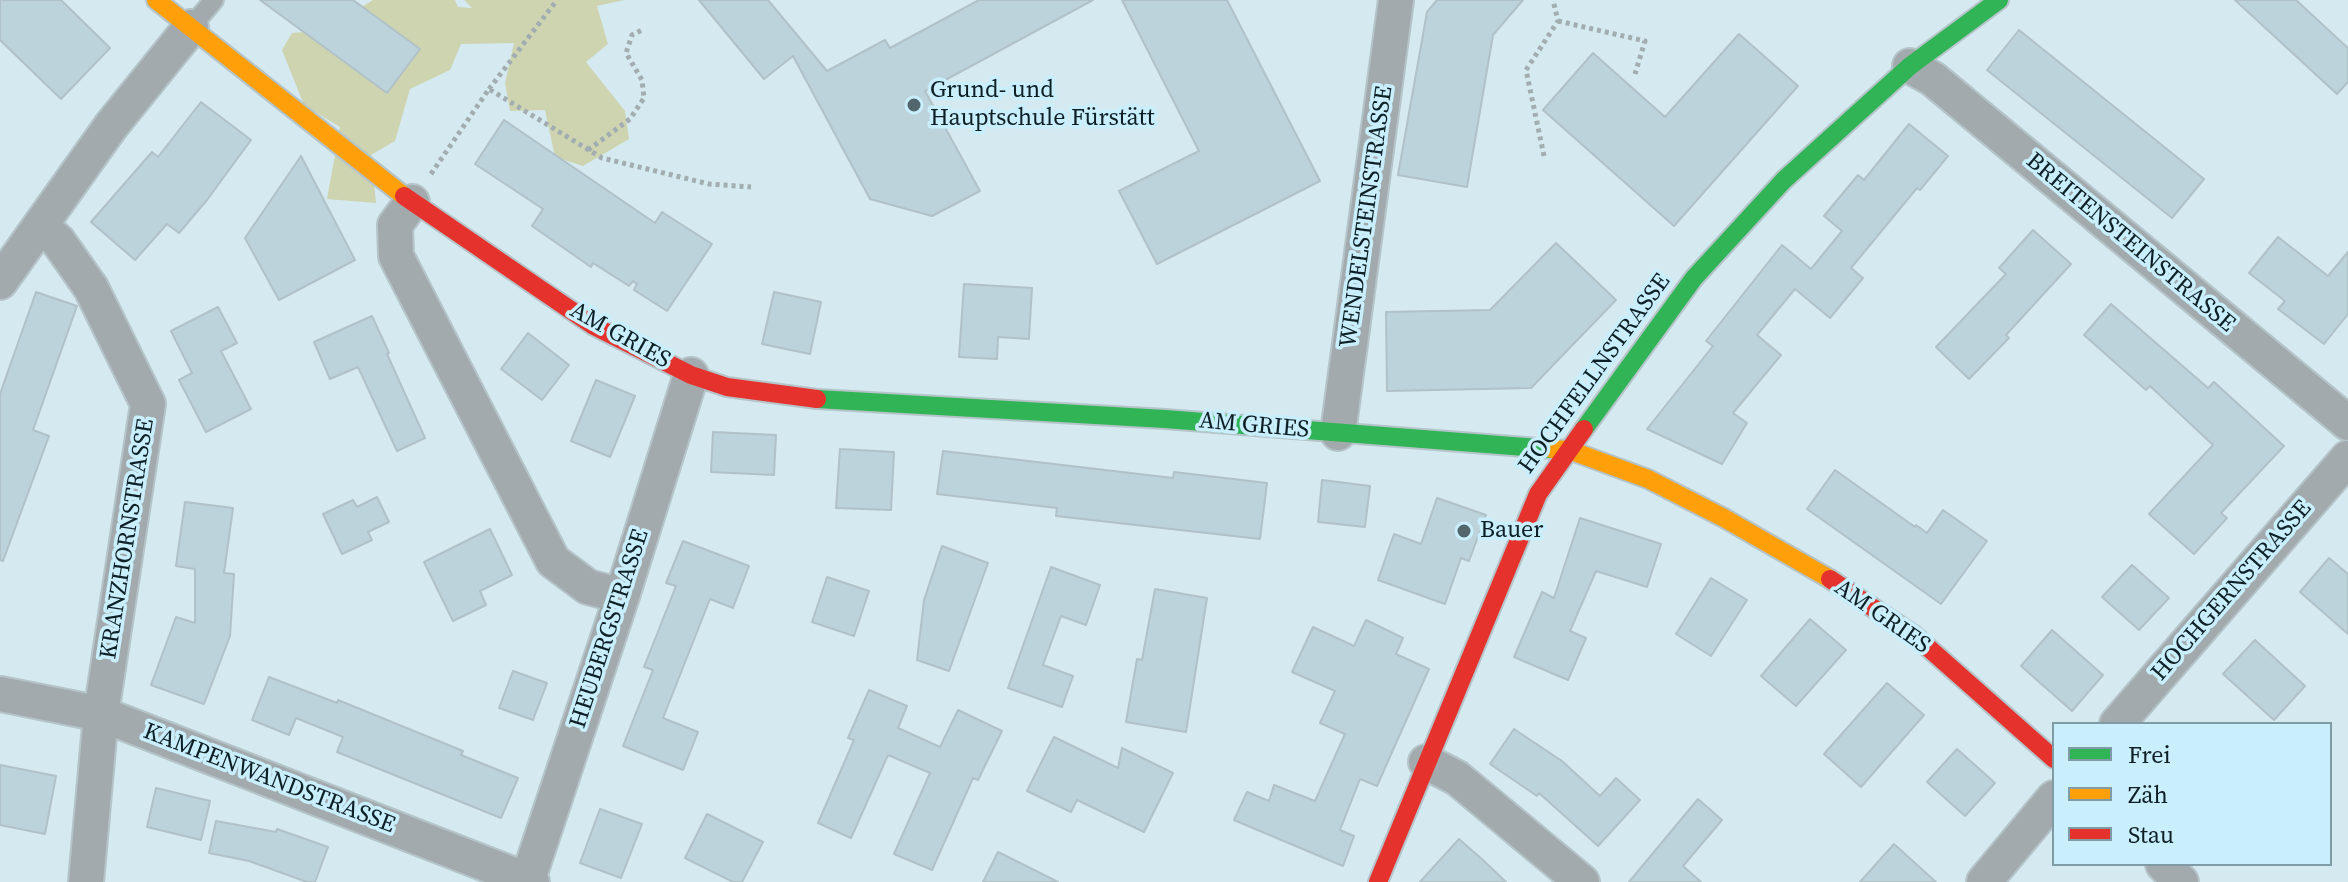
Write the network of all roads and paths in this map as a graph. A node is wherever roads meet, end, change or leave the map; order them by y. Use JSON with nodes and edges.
{"nodes":[{"id":1,"x":156,"y":0,"type":"edge"},
{"id":2,"x":214,"y":0,"type":"edge"},
{"id":3,"x":557,"y":0,"type":"edge"},
{"id":4,"x":1396,"y":0,"type":"edge"},
{"id":5,"x":1553,"y":0,"type":"edge"},
{"id":6,"x":1999,"y":0,"type":"edge"},
{"id":7,"x":1558,"y":21,"type":"junction"},
{"id":8,"x":191,"y":27,"type":"junction"},
{"id":9,"x":644,"y":29,"type":"dead end"},
{"id":10,"x":1910,"y":66,"type":"junction"},
{"id":11,"x":1635,"y":74,"type":"dead end"},
{"id":12,"x":489,"y":89,"type":"junction"},
{"id":13,"x":588,"y":150,"type":"junction"},
{"id":14,"x":1544,"y":156,"type":"dead end"},
{"id":15,"x":751,"y":187,"type":"dead end"},
{"id":16,"x":412,"y":202,"type":"junction"},
{"id":17,"x":41,"y":226,"type":"junction"},
{"id":18,"x":0,"y":282,"type":"edge"},
{"id":19,"x":691,"y":375,"type":"junction"},
{"id":20,"x":2348,"y":423,"type":"edge"},
{"id":21,"x":1338,"y":433,"type":"junction"},
{"id":22,"x":1569,"y":450,"type":"junction"},
{"id":23,"x":2348,"y":458,"type":"edge"},
{"id":24,"x":622,"y":596,"type":"junction"},
{"id":25,"x":0,"y":694,"type":"edge"},
{"id":26,"x":101,"y":714,"type":"junction"},
{"id":27,"x":2119,"y":722,"type":"edge"},
{"id":28,"x":2052,"y":757,"type":"edge"},
{"id":29,"x":1426,"y":762,"type":"junction"},
{"id":30,"x":2052,"y":800,"type":"edge"},
{"id":31,"x":2165,"y":866,"type":"edge"},
{"id":32,"x":529,"y":881,"type":"edge"},
{"id":33,"x":86,"y":882,"type":"edge"},
{"id":34,"x":1378,"y":882,"type":"edge"},
{"id":35,"x":1582,"y":882,"type":"edge"},
{"id":36,"x":1984,"y":882,"type":"edge"},
{"id":37,"x":2181,"y":882,"type":"edge"}],
"edges":[{"from":1,"to":8,"type":"street","name":"AM GRIES"},
{"from":2,"to":8,"type":"lane"},
{"from":3,"to":12,"type":"path"},
{"from":4,"to":21,"type":"street","name":"WENDELSTEINSTRASSE"},
{"from":5,"to":7,"type":"path"},
{"from":6,"to":10,"type":"street","name":"HOCHFELLNSTRASSE"},
{"from":7,"to":11,"type":"path"},
{"from":7,"to":14,"type":"path"},
{"from":8,"to":16,"type":"street","name":"AM GRIES"},
{"from":8,"to":17,"type":"street"},
{"from":9,"to":13,"type":"path"},
{"from":10,"to":20,"type":"street","name":"BREITENSTEINSTRASSE"},
{"from":10,"to":22,"type":"street","name":"HOCHFELLNSTRASSE"},
{"from":12,"to":13,"type":"path"},
{"from":12,"to":16,"type":"path"},
{"from":13,"to":15,"type":"path"},
{"from":16,"to":19,"type":"street","name":"AM GRIES"},
{"from":16,"to":24,"type":"street"},
{"from":17,"to":18,"type":"street"},
{"from":17,"to":26,"type":"street","name":"KRANZHORNSTRASSE"},
{"from":19,"to":21,"type":"street","name":"AM GRIES"},
{"from":19,"to":24,"type":"street","name":"HEUBERGSTRASSE"},
{"from":21,"to":22,"type":"street","name":"AM GRIES"},
{"from":22,"to":28,"type":"street","name":"AM GRIES"},
{"from":22,"to":29,"type":"street","name":"HOCHFELLNSTRASSE"},
{"from":23,"to":27,"type":"street","name":"HOCHGERNSTRASSE"},
{"from":24,"to":32,"type":"street","name":"HEUBERGSTRASSE"},
{"from":25,"to":26,"type":"street","name":"KAMPENWANDSTRASSE"},
{"from":26,"to":32,"type":"street","name":"KAMPENWANDSTRASSE"},
{"from":26,"to":33,"type":"street","name":"KRANZHORNSTRASSE"},
{"from":29,"to":34,"type":"street","name":"HOCHFELLNSTRASSE"},
{"from":29,"to":35,"type":"street"},
{"from":30,"to":36,"type":"street"},
{"from":31,"to":37,"type":"street"}]}
